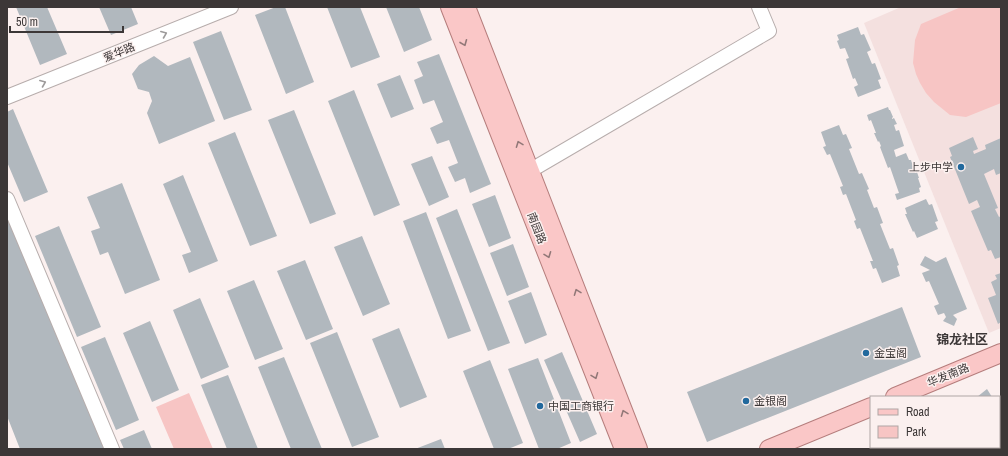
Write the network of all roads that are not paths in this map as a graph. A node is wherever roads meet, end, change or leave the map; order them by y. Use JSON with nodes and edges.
{"nodes":[{"id":1,"x":231,"y":7,"type":"edge"},
{"id":2,"x":450,"y":7,"type":"edge"},
{"id":3,"x":466,"y":7,"type":"edge"},
{"id":4,"x":759,"y":7,"type":"edge"},
{"id":5,"x":7,"y":97,"type":"edge"},
{"id":6,"x":524,"y":175,"type":"junction"},
{"id":7,"x":7,"y":199,"type":"edge"},
{"id":8,"x":1001,"y":353,"type":"edge"},
{"id":9,"x":897,"y":396,"type":"edge"},
{"id":10,"x":870,"y":407,"type":"edge"},
{"id":11,"x":112,"y":449,"type":"edge"},
{"id":12,"x":624,"y":449,"type":"edge"},
{"id":13,"x":638,"y":449,"type":"edge"},
{"id":14,"x":769,"y":449,"type":"edge"}],
"edges":[{"from":5,"to":1,"type":"street","name":"爱华路","one_way":true},
{"from":2,"to":6,"type":"main road","name":"南园路","one_way":true},
{"from":6,"to":3,"type":"main road","name":"南园路","one_way":true},
{"from":4,"to":6,"type":"street"},
{"from":6,"to":12,"type":"main road","name":"南园路","one_way":true},
{"from":13,"to":6,"type":"main road","name":"南园路","one_way":true},
{"from":7,"to":11,"type":"street"},
{"from":8,"to":9,"type":"main road","name":"华发南路"},
{"from":10,"to":14,"type":"main road"}]}
